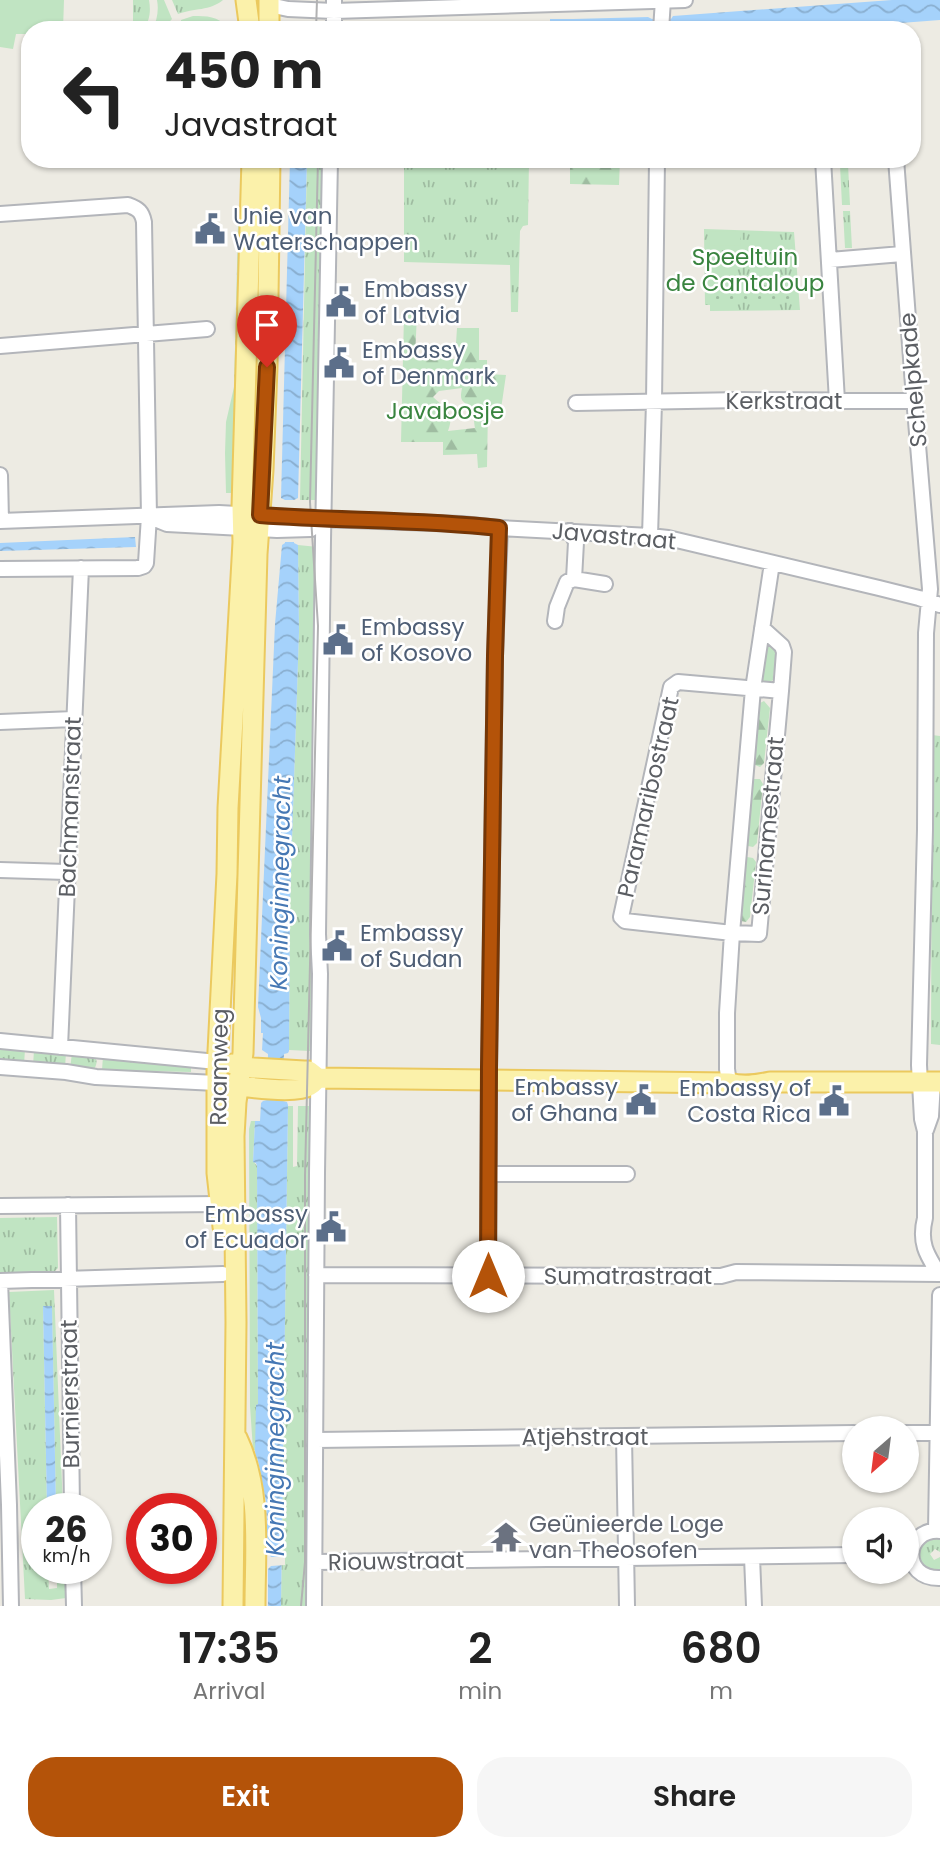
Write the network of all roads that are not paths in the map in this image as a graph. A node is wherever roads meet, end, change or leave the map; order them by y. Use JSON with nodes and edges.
{"nodes":[{"id":1,"x":246,"y":0,"type":"edge"},
{"id":2,"x":685,"y":0,"type":"edge"},
{"id":3,"x":663,"y":1,"type":"edge"},
{"id":4,"x":267,"y":2,"type":"edge"},
{"id":5,"x":490,"y":3,"type":"edge"},
{"id":6,"x":581,"y":3,"type":"edge"},
{"id":7,"x":334,"y":5,"type":"edge"},
{"id":8,"x":249,"y":21,"type":"edge"},
{"id":9,"x":269,"y":21,"type":"edge"},
{"id":10,"x":661,"y":21,"type":"edge"},
{"id":11,"x":252,"y":168,"type":"edge"},
{"id":12,"x":270,"y":168,"type":"edge"},
{"id":13,"x":330,"y":168,"type":"edge"},
{"id":14,"x":657,"y":168,"type":"edge"},
{"id":15,"x":824,"y":168,"type":"edge"},
{"id":16,"x":897,"y":168,"type":"edge"},
{"id":17,"x":0,"y":214,"type":"edge"},
{"id":18,"x":902,"y":254,"type":"junction"},
{"id":19,"x":830,"y":260,"type":"junction"},
{"id":20,"x":207,"y":330,"type":"dead end"},
{"id":21,"x":145,"y":334,"type":"junction"},
{"id":22,"x":0,"y":345,"type":"edge"},
{"id":23,"x":837,"y":401,"type":"junction"},
{"id":24,"x":914,"y":401,"type":"junction"},
{"id":25,"x":654,"y":402,"type":"junction"},
{"id":26,"x":576,"y":403,"type":"dead end"},
{"id":27,"x":0,"y":475,"type":"edge"},
{"id":28,"x":149,"y":516,"type":"junction"},
{"id":29,"x":323,"y":519,"type":"junction"},
{"id":30,"x":1,"y":521,"type":"edge"},
{"id":31,"x":251,"y":522,"type":"junction"},
{"id":32,"x":499,"y":528,"type":"junction"},
{"id":33,"x":570,"y":531,"type":"junction"},
{"id":34,"x":650,"y":536,"type":"junction"},
{"id":35,"x":772,"y":563,"type":"junction"},
{"id":36,"x":81,"y":568,"type":"junction"},
{"id":37,"x":0,"y":569,"type":"edge"},
{"id":38,"x":574,"y":579,"type":"junction"},
{"id":39,"x":605,"y":584,"type":"dead end"},
{"id":40,"x":935,"y":603,"type":"edge"},
{"id":41,"x":940,"y":617,"type":"edge"},
{"id":42,"x":555,"y":621,"type":"dead end"},
{"id":43,"x":762,"y":628,"type":"junction"},
{"id":44,"x":926,"y":633,"type":"junction"},
{"id":45,"x":753,"y":689,"type":"junction"},
{"id":46,"x":781,"y":691,"type":"junction"},
{"id":47,"x":74,"y":719,"type":"junction"},
{"id":48,"x":933,"y":721,"type":"edge"},
{"id":49,"x":0,"y":722,"type":"edge"},
{"id":50,"x":0,"y":870,"type":"edge"},
{"id":51,"x":67,"y":872,"type":"junction"},
{"id":52,"x":732,"y":933,"type":"junction"},
{"id":53,"x":0,"y":1041,"type":"edge"},
{"id":54,"x":60,"y":1046,"type":"junction"},
{"id":55,"x":230,"y":1064,"type":"junction"},
{"id":56,"x":0,"y":1067,"type":"edge"},
{"id":57,"x":318,"y":1078,"type":"junction"},
{"id":58,"x":490,"y":1081,"type":"junction"},
{"id":59,"x":931,"y":1082,"type":"edge"},
{"id":60,"x":216,"y":1083,"type":"junction"},
{"id":61,"x":729,"y":1083,"type":"junction"},
{"id":62,"x":238,"y":1086,"type":"junction"},
{"id":63,"x":489,"y":1174,"type":"junction"},
{"id":64,"x":627,"y":1174,"type":"dead end"},
{"id":65,"x":68,"y":1205,"type":"junction"},
{"id":66,"x":222,"y":1205,"type":"junction"},
{"id":67,"x":0,"y":1206,"type":"edge"},
{"id":68,"x":223,"y":1273,"type":"junction"},
{"id":69,"x":316,"y":1275,"type":"junction"},
{"id":70,"x":488,"y":1276,"type":"junction"},
{"id":71,"x":940,"y":1278,"type":"edge"},
{"id":72,"x":68,"y":1279,"type":"junction"},
{"id":73,"x":0,"y":1281,"type":"edge"},
{"id":74,"x":940,"y":1295,"type":"edge"},
{"id":75,"x":940,"y":1358,"type":"edge"},
{"id":76,"x":2,"y":1393,"type":"edge"},
{"id":77,"x":235,"y":1433,"type":"junction"},
{"id":78,"x":842,"y":1433,"type":"edge"},
{"id":79,"x":919,"y":1433,"type":"edge"},
{"id":80,"x":938,"y":1433,"type":"junction"},
{"id":81,"x":624,"y":1437,"type":"junction"},
{"id":82,"x":316,"y":1440,"type":"junction"},
{"id":83,"x":939,"y":1456,"type":"edge"},
{"id":84,"x":72,"y":1493,"type":"edge"},
{"id":85,"x":5,"y":1505,"type":"edge"},
{"id":86,"x":938,"y":1531,"type":"edge"},
{"id":87,"x":919,"y":1536,"type":"edge"},
{"id":88,"x":842,"y":1555,"type":"edge"},
{"id":89,"x":752,"y":1557,"type":"junction"},
{"id":90,"x":626,"y":1558,"type":"junction"},
{"id":91,"x":316,"y":1562,"type":"junction"},
{"id":92,"x":919,"y":1573,"type":"edge"},
{"id":93,"x":940,"y":1582,"type":"edge"},
{"id":94,"x":73,"y":1584,"type":"edge"},
{"id":95,"x":11,"y":1606,"type":"edge"},
{"id":96,"x":74,"y":1606,"type":"edge"},
{"id":97,"x":221,"y":1606,"type":"edge"},
{"id":98,"x":233,"y":1606,"type":"edge"},
{"id":99,"x":255,"y":1606,"type":"edge"},
{"id":100,"x":314,"y":1606,"type":"edge"},
{"id":101,"x":627,"y":1606,"type":"edge"},
{"id":102,"x":754,"y":1606,"type":"edge"}],
"edges":[{"from":1,"to":8,"type":"main road"},
{"from":2,"to":3,"type":"street"},
{"from":3,"to":6,"type":"street"},
{"from":3,"to":10,"type":"street"},
{"from":4,"to":7,"type":"street"},
{"from":4,"to":9,"type":"main road"},
{"from":5,"to":6,"type":"street"},
{"from":5,"to":7,"type":"street"},
{"from":11,"to":31,"type":"main road"},
{"from":12,"to":31,"type":"main road"},
{"from":13,"to":29,"type":"street"},
{"from":14,"to":25,"type":"street"},
{"from":15,"to":19,"type":"street"},
{"from":16,"to":18,"type":"street","name":"Schelpkade"},
{"from":17,"to":21,"type":"street"},
{"from":18,"to":19,"type":"street"},
{"from":18,"to":24,"type":"street","name":"Schelpkade"},
{"from":19,"to":23,"type":"street"},
{"from":20,"to":21,"type":"street"},
{"from":21,"to":22,"type":"street"},
{"from":21,"to":28,"type":"street"},
{"from":23,"to":24,"type":"street","name":"Kerkstraat"},
{"from":23,"to":25,"type":"street","name":"Kerkstraat"},
{"from":24,"to":40,"type":"street","name":"Schelpkade"},
{"from":25,"to":26,"type":"street","name":"Kerkstraat"},
{"from":25,"to":34,"type":"street"},
{"from":27,"to":30,"type":"street"},
{"from":28,"to":30,"type":"street","name":"Javastraat"},
{"from":28,"to":31,"type":"street","name":"Javastraat"},
{"from":28,"to":36,"type":"street"},
{"from":29,"to":31,"type":"street","name":"Javastraat"},
{"from":29,"to":32,"type":"street","name":"Javastraat"},
{"from":29,"to":57,"type":"street"},
{"from":31,"to":55,"type":"main road","name":"Raamweg"},
{"from":31,"to":55,"type":"main road","name":"Raamweg"},
{"from":32,"to":33,"type":"street","name":"Javastraat"},
{"from":32,"to":58,"type":"street"},
{"from":33,"to":34,"type":"street","name":"Javastraat"},
{"from":33,"to":38,"type":"street"},
{"from":34,"to":35,"type":"street","name":"Javastraat"},
{"from":35,"to":40,"type":"street","name":"Javastraat"},
{"from":35,"to":43,"type":"street","name":"Surinamestraat"},
{"from":36,"to":37,"type":"street"},
{"from":36,"to":47,"type":"street","name":"Bachmanstraat"},
{"from":38,"to":39,"type":"street"},
{"from":38,"to":42,"type":"street"},
{"from":40,"to":44,"type":"street","name":"Schelpkade"},
{"from":41,"to":44,"type":"street"},
{"from":43,"to":45,"type":"street","name":"Surinamestraat"},
{"from":43,"to":46,"type":"street","name":"Surinamestraat"},
{"from":44,"to":48,"type":"street","name":"Schelpkade"},
{"from":45,"to":46,"type":"street"},
{"from":45,"to":52,"type":"street","name":"Surinamestraat"},
{"from":45,"to":52,"type":"street","name":"Paramaribostraat"},
{"from":46,"to":52,"type":"street","name":"Surinamestraat"},
{"from":47,"to":49,"type":"street"},
{"from":47,"to":51,"type":"street","name":"Bachmanstraat"},
{"from":48,"to":59,"type":"street","name":"Schelpkade"},
{"from":50,"to":51,"type":"street"},
{"from":51,"to":54,"type":"street","name":"Bachmanstraat"},
{"from":52,"to":61,"type":"street","name":"Surinamestraat"},
{"from":53,"to":54,"type":"street"},
{"from":54,"to":55,"type":"street"},
{"from":55,"to":57,"type":"main road"},
{"from":55,"to":60,"type":"main road","name":"Raamweg"},
{"from":55,"to":62,"type":"main road","name":"Raamweg"},
{"from":56,"to":60,"type":"street"},
{"from":57,"to":58,"type":"main road"},
{"from":57,"to":62,"type":"main road"},
{"from":57,"to":69,"type":"street"},
{"from":58,"to":61,"type":"main road"},
{"from":58,"to":63,"type":"street"},
{"from":59,"to":61,"type":"main road"},
{"from":59,"to":71,"type":"street","name":"Schelpkade"},
{"from":60,"to":62,"type":"main road"},
{"from":60,"to":66,"type":"main road","name":"Raamweg"},
{"from":62,"to":77,"type":"main road","name":"Raamweg"},
{"from":63,"to":64,"type":"street"},
{"from":63,"to":70,"type":"street"},
{"from":65,"to":66,"type":"street"},
{"from":65,"to":67,"type":"street"},
{"from":65,"to":72,"type":"street","name":"Burnierstraat"},
{"from":66,"to":68,"type":"main road","name":"Raamweg"},
{"from":68,"to":72,"type":"street"},
{"from":68,"to":97,"type":"main road","name":"Raamweg"},
{"from":69,"to":70,"type":"street","name":"Sumatrastraat"},
{"from":69,"to":82,"type":"street"},
{"from":70,"to":71,"type":"street","name":"Sumatrastraat"},
{"from":72,"to":73,"type":"street"},
{"from":72,"to":84,"type":"street","name":"Burnierstraat"},
{"from":73,"to":76,"type":"street"},
{"from":74,"to":75,"type":"street"},
{"from":75,"to":80,"type":"street"},
{"from":76,"to":85,"type":"street"},
{"from":77,"to":98,"type":"main road","name":"Raamweg"},
{"from":77,"to":99,"type":"main road"},
{"from":78,"to":81,"type":"street","name":"Atjehstraat"},
{"from":79,"to":80,"type":"street"},
{"from":80,"to":83,"type":"street"},
{"from":81,"to":82,"type":"street","name":"Atjehstraat"},
{"from":81,"to":90,"type":"street"},
{"from":82,"to":91,"type":"street"},
{"from":83,"to":86,"type":"street"},
{"from":85,"to":95,"type":"street"},
{"from":86,"to":87,"type":"street"},
{"from":88,"to":89,"type":"street","name":"Riouwstraat"},
{"from":89,"to":90,"type":"street","name":"Riouwstraat"},
{"from":89,"to":102,"type":"street"},
{"from":90,"to":91,"type":"street","name":"Riouwstraat"},
{"from":90,"to":101,"type":"street"},
{"from":91,"to":100,"type":"street"},
{"from":92,"to":93,"type":"street"},
{"from":94,"to":96,"type":"street"}]}
